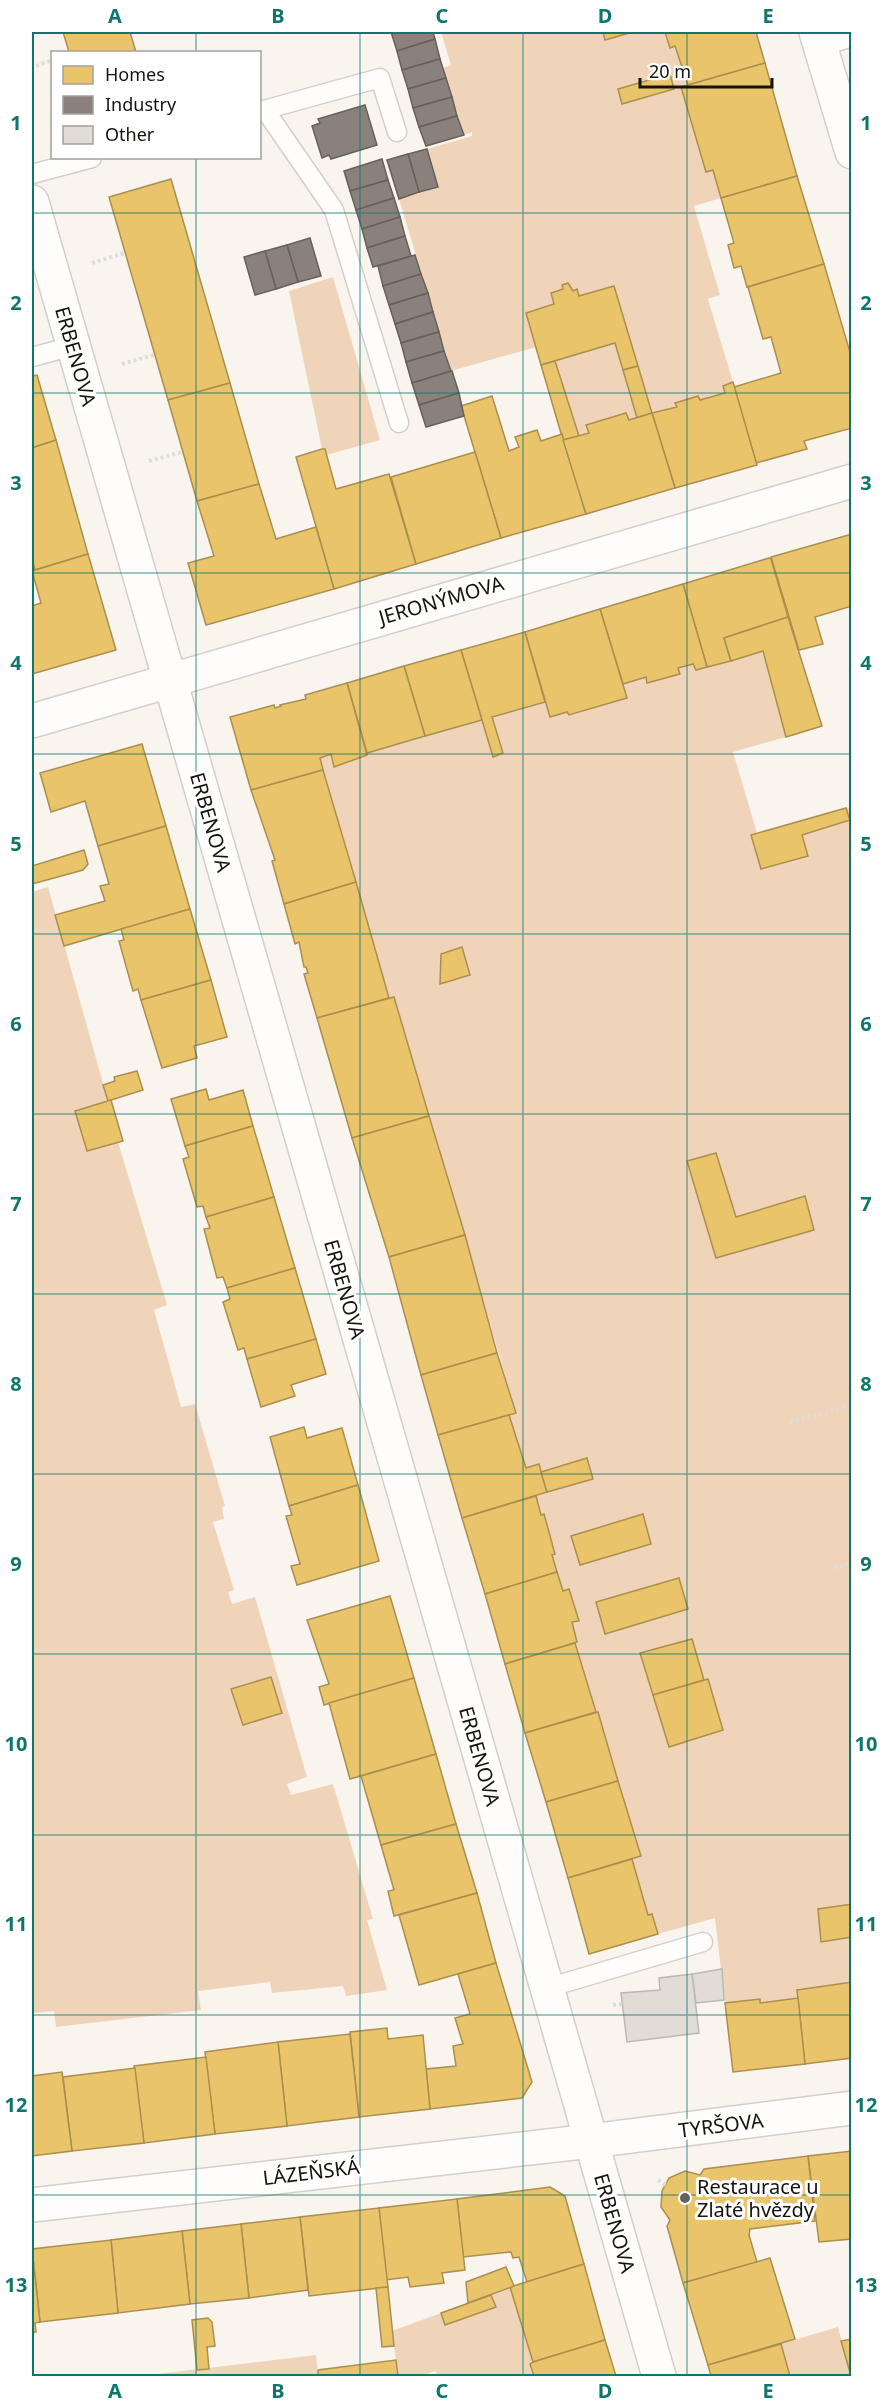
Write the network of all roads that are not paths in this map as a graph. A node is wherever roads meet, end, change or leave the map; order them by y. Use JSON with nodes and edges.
{"nodes":[{"id":1,"x":852,"y":37,"type":"edge"},
{"id":2,"x":819,"y":39,"type":"edge"},
{"id":3,"x":262,"y":110,"type":"edge"},
{"id":4,"x":397,"y":132,"type":"dead end"},
{"id":5,"x":852,"y":152,"type":"edge"},
{"id":6,"x":88,"y":159,"type":"edge"},
{"id":7,"x":32,"y":174,"type":"edge"},
{"id":8,"x":32,"y":202,"type":"edge"},
{"id":9,"x":73,"y":345,"type":"junction"},
{"id":10,"x":32,"y":357,"type":"edge"},
{"id":11,"x":399,"y":423,"type":"dead end"},
{"id":12,"x":852,"y":481,"type":"edge"},
{"id":13,"x":170,"y":679,"type":"junction"},
{"id":14,"x":32,"y":721,"type":"edge"},
{"id":15,"x":703,"y":1942,"type":"dead end"},
{"id":16,"x":547,"y":1988,"type":"junction"},
{"id":17,"x":852,"y":2108,"type":"edge"},
{"id":18,"x":591,"y":2141,"type":"junction"},
{"id":19,"x":32,"y":2205,"type":"edge"},
{"id":20,"x":659,"y":2376,"type":"edge"}],
"edges":[{"from":1,"to":2,"type":"lane"},
{"from":2,"to":5,"type":"street"},
{"from":3,"to":4,"type":"lane"},
{"from":3,"to":11,"type":"lane"},
{"from":6,"to":7,"type":"lane"},
{"from":8,"to":9,"type":"street","name":"ERBENOVA"},
{"from":9,"to":10,"type":"lane"},
{"from":9,"to":13,"type":"street","name":"ERBENOVA"},
{"from":12,"to":13,"type":"street","name":"JERONÝMOVA"},
{"from":13,"to":14,"type":"street","name":"JERONÝMOVA"},
{"from":13,"to":16,"type":"street","name":"ERBENOVA"},
{"from":15,"to":16,"type":"lane"},
{"from":16,"to":18,"type":"street","name":"ERBENOVA"},
{"from":17,"to":18,"type":"street","name":"TYRŠOVA"},
{"from":18,"to":19,"type":"street","name":"LÁZEŇSKÁ"},
{"from":18,"to":20,"type":"street","name":"ERBENOVA"}]}
